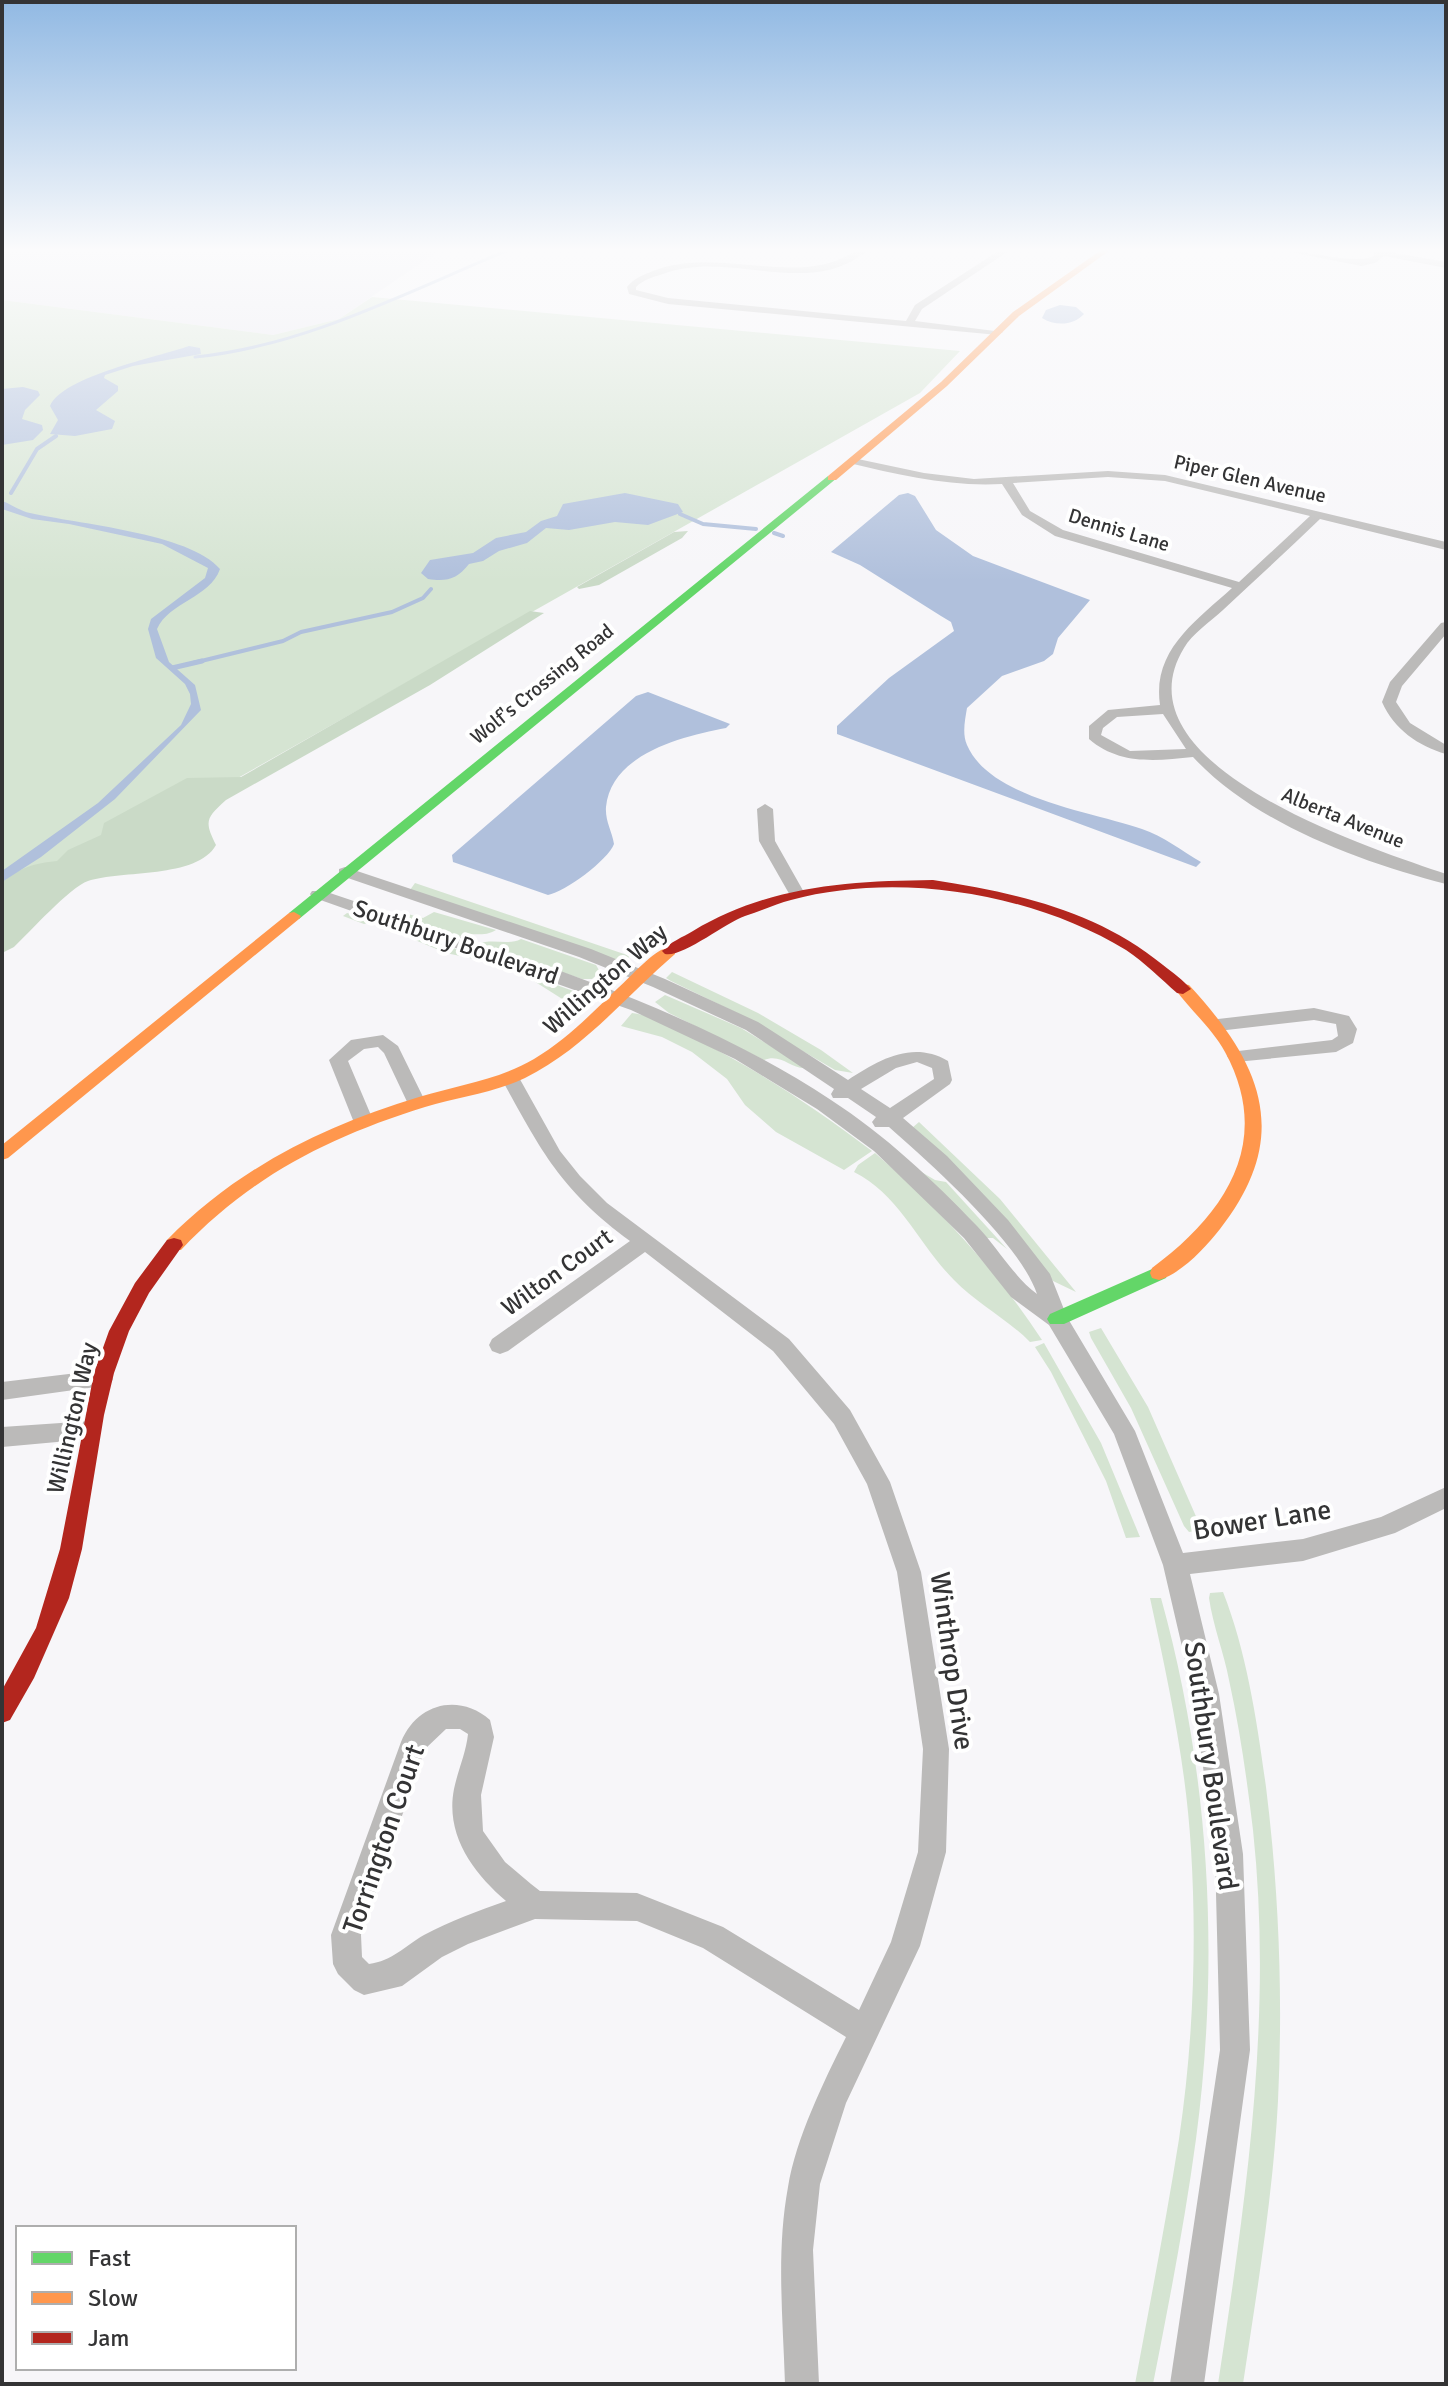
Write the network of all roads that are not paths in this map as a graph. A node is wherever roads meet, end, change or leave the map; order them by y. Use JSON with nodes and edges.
{"nodes":[{"id":1,"x":970,"y":359,"type":"edge"},
{"id":2,"x":853,"y":461,"type":"junction"},
{"id":3,"x":1007,"y":482,"type":"junction"},
{"id":4,"x":1319,"y":514,"type":"junction"},
{"id":5,"x":1446,"y":546,"type":"edge"},
{"id":6,"x":1240,"y":586,"type":"junction"},
{"id":7,"x":1446,"y":626,"type":"edge"},
{"id":8,"x":1168,"y":709,"type":"junction"},
{"id":9,"x":1446,"y":750,"type":"edge"},
{"id":10,"x":1196,"y":752,"type":"junction"},
{"id":11,"x":765,"y":809,"type":"dead end"},
{"id":12,"x":345,"y":872,"type":"junction"},
{"id":13,"x":1446,"y":879,"type":"edge"},
{"id":14,"x":318,"y":894,"type":"junction"},
{"id":15,"x":797,"y":894,"type":"junction"},
{"id":16,"x":641,"y":975,"type":"junction"},
{"id":17,"x":618,"y":999,"type":"junction"},
{"id":18,"x":1218,"y":1025,"type":"junction"},
{"id":19,"x":1236,"y":1056,"type":"junction"},
{"id":20,"x":510,"y":1078,"type":"junction"},
{"id":21,"x":850,"y":1088,"type":"junction"},
{"id":22,"x":417,"y":1103,"type":"junction"},
{"id":23,"x":824,"y":1104,"type":"junction"},
{"id":24,"x":890,"y":1117,"type":"junction"},
{"id":25,"x":363,"y":1120,"type":"junction"},
{"id":26,"x":865,"y":1133,"type":"junction"},
{"id":27,"x":2,"y":1154,"type":"edge"},
{"id":28,"x":645,"y":1241,"type":"junction"},
{"id":29,"x":1057,"y":1319,"type":"junction"},
{"id":30,"x":500,"y":1345,"type":"dead end"},
{"id":31,"x":102,"y":1379,"type":"junction"},
{"id":32,"x":2,"y":1391,"type":"edge"},
{"id":33,"x":90,"y":1430,"type":"junction"},
{"id":34,"x":2,"y":1437,"type":"edge"},
{"id":35,"x":1446,"y":1497,"type":"edge"},
{"id":36,"x":1175,"y":1565,"type":"junction"},
{"id":37,"x":2,"y":1712,"type":"edge"},
{"id":38,"x":535,"y":1905,"type":"junction"},
{"id":39,"x":864,"y":2031,"type":"junction"},
{"id":40,"x":802,"y":2384,"type":"edge"},
{"id":41,"x":1187,"y":2384,"type":"edge"}],
"edges":[{"from":1,"to":2,"type":"main road","name":"Wolf's Crossing Road"},
{"from":2,"to":3,"type":"street","name":"Piper Glen Avenue"},
{"from":2,"to":12,"type":"main road","name":"Wolf's Crossing Road"},
{"from":3,"to":4,"type":"street","name":"Piper Glen Avenue"},
{"from":3,"to":6,"type":"street","name":"Dennis Lane"},
{"from":4,"to":5,"type":"street","name":"Piper Glen Avenue"},
{"from":4,"to":6,"type":"street","name":"Alberta Avenue"},
{"from":6,"to":8,"type":"street","name":"Alberta Avenue"},
{"from":7,"to":9,"type":"street"},
{"from":8,"to":10,"type":"street","name":"Alberta Avenue"},
{"from":8,"to":10,"type":"street"},
{"from":10,"to":13,"type":"street","name":"Alberta Avenue"},
{"from":11,"to":15,"type":"street"},
{"from":12,"to":14,"type":"main road","name":"Wolf's Crossing Road"},
{"from":12,"to":16,"type":"street","name":"Southbury Boulevard"},
{"from":14,"to":17,"type":"street","name":"Southbury Boulevard"},
{"from":14,"to":27,"type":"main road","name":"Wolf's Crossing Road"},
{"from":15,"to":16,"type":"main road","name":"Willington Way"},
{"from":15,"to":18,"type":"main road","name":"Willington Way"},
{"from":16,"to":17,"type":"main road","name":"Willington Way"},
{"from":16,"to":21,"type":"street","name":"Southbury Boulevard"},
{"from":17,"to":20,"type":"main road","name":"Willington Way"},
{"from":17,"to":23,"type":"street","name":"Southbury Boulevard"},
{"from":18,"to":19,"type":"main road","name":"Willington Way"},
{"from":18,"to":19,"type":"street"},
{"from":19,"to":29,"type":"main road","name":"Willington Way"},
{"from":20,"to":22,"type":"main road","name":"Willington Way"},
{"from":20,"to":28,"type":"street","name":"Winthrop Drive"},
{"from":21,"to":23,"type":"street"},
{"from":21,"to":24,"type":"street","name":"Southbury Boulevard"},
{"from":21,"to":24,"type":"street"},
{"from":22,"to":25,"type":"main road","name":"Willington Way"},
{"from":22,"to":25,"type":"street"},
{"from":23,"to":26,"type":"street","name":"Southbury Boulevard"},
{"from":24,"to":26,"type":"street"},
{"from":24,"to":29,"type":"street","name":"Southbury Boulevard"},
{"from":25,"to":31,"type":"main road","name":"Willington Way"},
{"from":26,"to":29,"type":"street","name":"Southbury Boulevard"},
{"from":28,"to":30,"type":"street","name":"Wilton Court"},
{"from":28,"to":39,"type":"street","name":"Winthrop Drive"},
{"from":29,"to":36,"type":"street","name":"Southbury Boulevard"},
{"from":31,"to":32,"type":"street"},
{"from":31,"to":33,"type":"main road","name":"Willington Way"},
{"from":33,"to":34,"type":"street"},
{"from":33,"to":37,"type":"main road","name":"Willington Way"},
{"from":35,"to":36,"type":"street","name":"Bower Lane"},
{"from":36,"to":41,"type":"street","name":"Southbury Boulevard"},
{"from":38,"to":38,"type":"street","name":"Torrington Court"},
{"from":38,"to":39,"type":"street","name":"Torrington Court"},
{"from":39,"to":40,"type":"street","name":"Winthrop Drive"}]}
